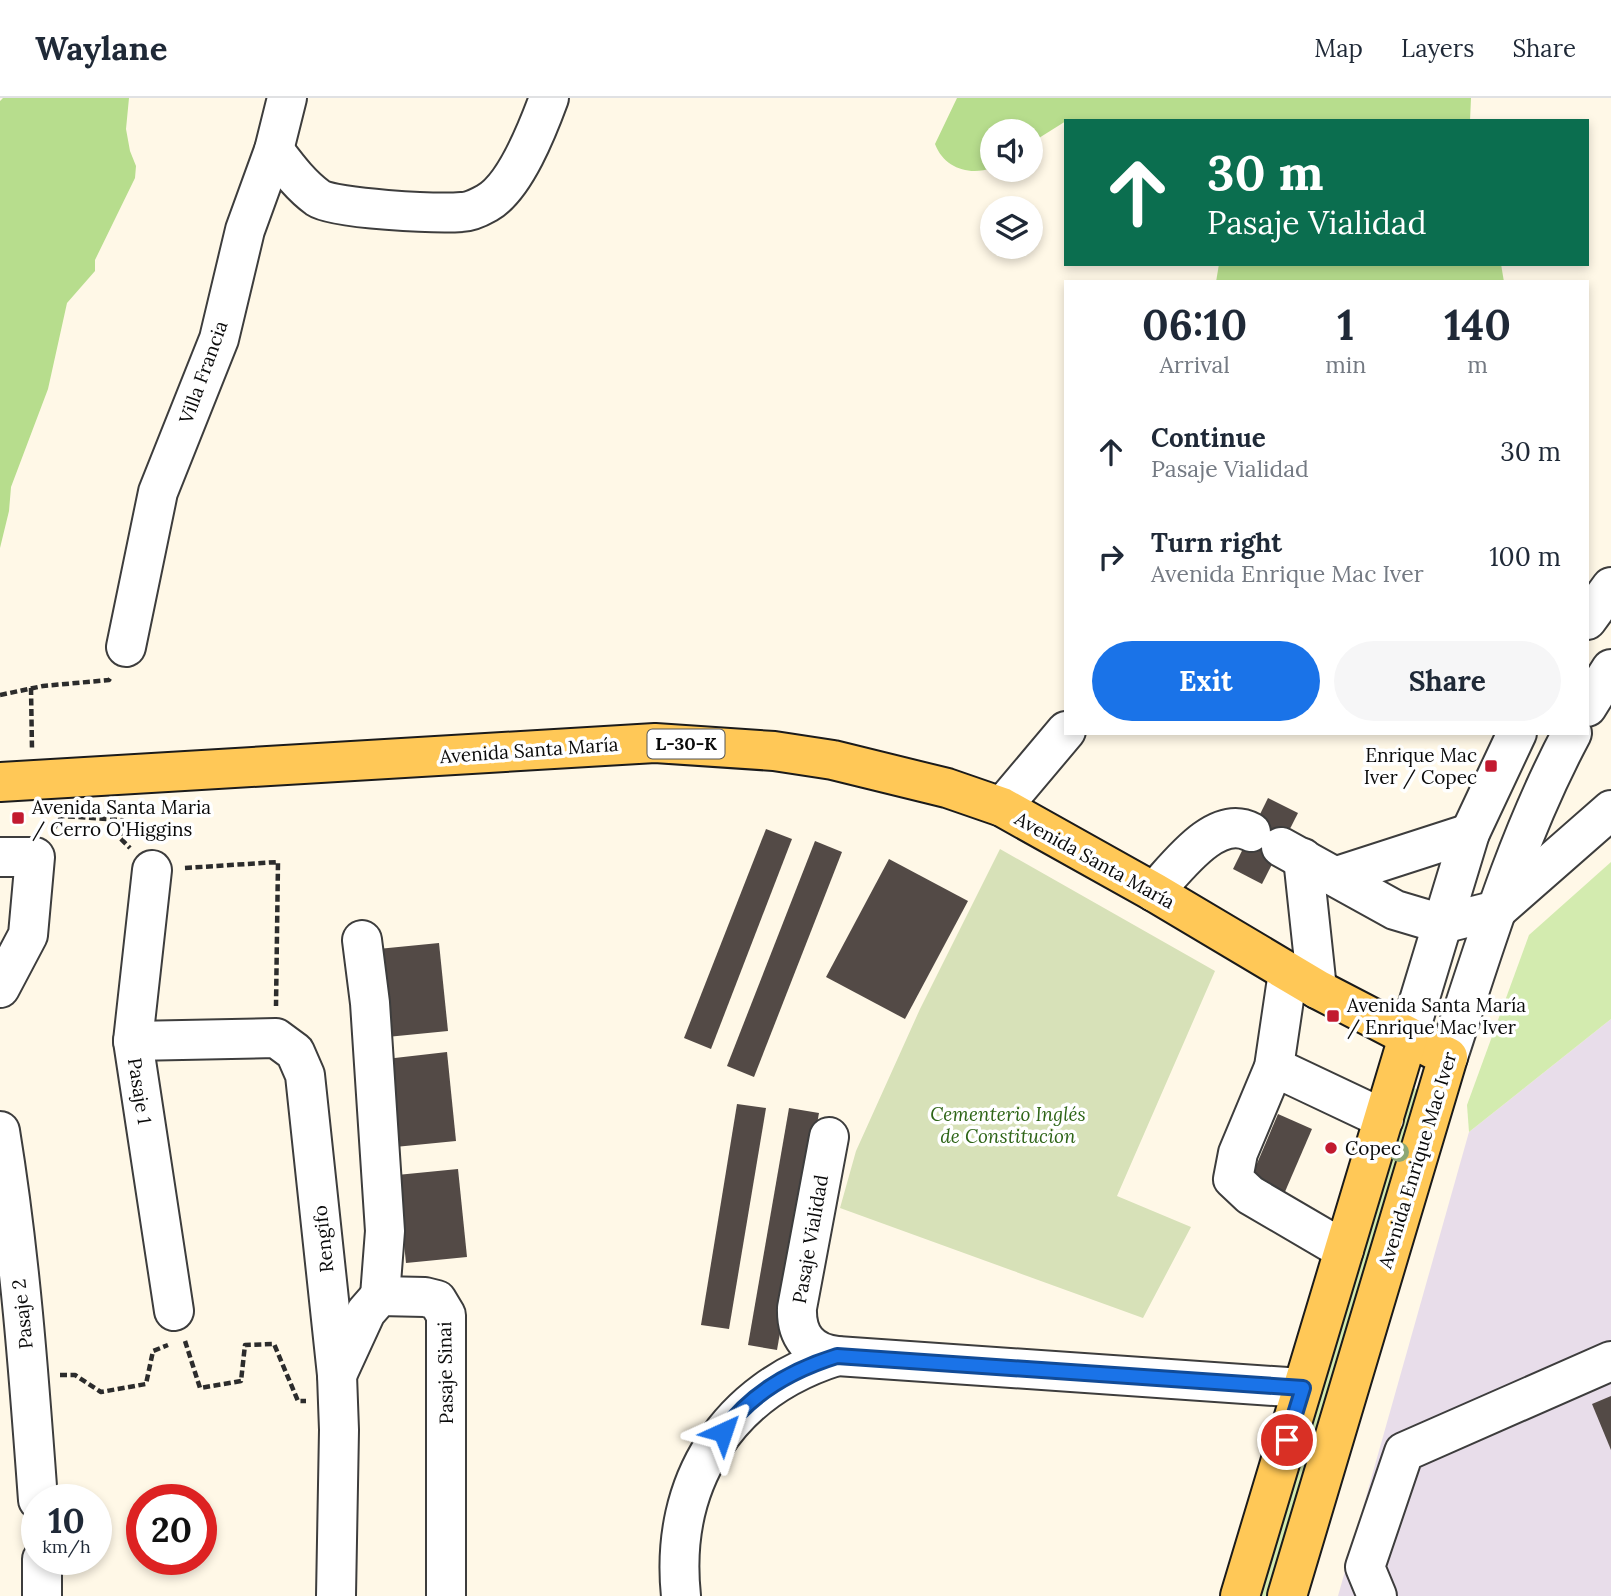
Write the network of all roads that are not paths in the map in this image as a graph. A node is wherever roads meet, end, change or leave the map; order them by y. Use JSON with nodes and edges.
{"nodes":[{"id":1,"x":287,"y":98,"type":"edge"},
{"id":2,"x":549,"y":98,"type":"edge"},
{"id":3,"x":274,"y":150,"type":"junction"},
{"id":4,"x":1611,"y":587,"type":"edge"},
{"id":5,"x":1589,"y":617,"type":"edge"},
{"id":6,"x":118,"y":664,"type":"road end"},
{"id":7,"x":1611,"y":669,"type":"edge"},
{"id":8,"x":1589,"y":704,"type":"edge"},
{"id":9,"x":1064,"y":733,"type":"edge"},
{"id":10,"x":1516,"y":735,"type":"edge"},
{"id":11,"x":1571,"y":735,"type":"edge"},
{"id":12,"x":16,"y":781,"type":"edge"},
{"id":13,"x":1002,"y":807,"type":"junction"},
{"id":14,"x":1611,"y":810,"type":"edge"},
{"id":15,"x":1470,"y":833,"type":"junction"},
{"id":16,"x":1278,"y":845,"type":"junction"},
{"id":17,"x":18,"y":857,"type":"edge"},
{"id":18,"x":152,"y":870,"type":"road end"},
{"id":19,"x":1337,"y":876,"type":"junction"},
{"id":20,"x":1154,"y":892,"type":"junction"},
{"id":21,"x":1497,"y":910,"type":"junction"},
{"id":22,"x":1442,"y":924,"type":"junction"},
{"id":23,"x":362,"y":940,"type":"dead end"},
{"id":24,"x":1303,"y":980,"type":"junction"},
{"id":25,"x":0,"y":988,"type":"edge"},
{"id":26,"x":1408,"y":1037,"type":"junction"},
{"id":27,"x":133,"y":1041,"type":"junction"},
{"id":28,"x":1448,"y":1057,"type":"junction"},
{"id":29,"x":1274,"y":1066,"type":"junction"},
{"id":30,"x":1384,"y":1119,"type":"junction"},
{"id":31,"x":0,"y":1131,"type":"edge"},
{"id":32,"x":829,"y":1137,"type":"dead end"},
{"id":33,"x":1344,"y":1250,"type":"junction"},
{"id":34,"x":380,"y":1296,"type":"junction"},
{"id":35,"x":174,"y":1311,"type":"dead end"},
{"id":36,"x":837,"y":1356,"type":"junction"},
{"id":37,"x":1611,"y":1361,"type":"edge"},
{"id":38,"x":14,"y":1374,"type":"edge"},
{"id":39,"x":1303,"y":1388,"type":"junction"},
{"id":40,"x":338,"y":1389,"type":"junction"},
{"id":41,"x":35,"y":1484,"type":"edge"},
{"id":42,"x":42,"y":1575,"type":"edge"},
{"id":43,"x":42,"y":1596,"type":"edge"},
{"id":44,"x":336,"y":1596,"type":"edge"},
{"id":45,"x":446,"y":1596,"type":"edge"},
{"id":46,"x":681,"y":1596,"type":"edge"},
{"id":47,"x":1240,"y":1596,"type":"edge"},
{"id":48,"x":1287,"y":1596,"type":"edge"},
{"id":49,"x":1377,"y":1596,"type":"edge"}],
"edges":[{"from":1,"to":3,"type":"street","name":"Villa Francia"},
{"from":2,"to":3,"type":"street"},
{"from":3,"to":6,"type":"street","name":"Villa Francia"},
{"from":4,"to":5,"type":"street"},
{"from":7,"to":8,"type":"street"},
{"from":9,"to":13,"type":"street"},
{"from":10,"to":15,"type":"street"},
{"from":11,"to":21,"type":"street","name":"Avenida Enrique Mac Iver"},
{"from":12,"to":13,"type":"main road","name":"Avenida Santa María","number":"L-30-K"},
{"from":13,"to":20,"type":"main road","name":"Avenida Santa María","number":"L-30-K"},
{"from":14,"to":21,"type":"street"},
{"from":15,"to":19,"type":"street"},
{"from":15,"to":22,"type":"street"},
{"from":16,"to":19,"type":"street"},
{"from":16,"to":20,"type":"street"},
{"from":16,"to":24,"type":"street"},
{"from":17,"to":25,"type":"street"},
{"from":18,"to":27,"type":"street","name":"Pasaje 1"},
{"from":19,"to":22,"type":"street"},
{"from":20,"to":24,"type":"main road","name":"Avenida Santa María","number":"L-30-K"},
{"from":21,"to":22,"type":"street"},
{"from":21,"to":28,"type":"street","name":"Avenida Enrique Mac Iver"},
{"from":22,"to":26,"type":"street"},
{"from":23,"to":34,"type":"street"},
{"from":24,"to":26,"type":"main road","name":"Avenida Santa María","number":"L-30-K"},
{"from":24,"to":29,"type":"street"},
{"from":26,"to":28,"type":"main road","name":"Avenida Santa María","number":"L-30-K"},
{"from":26,"to":30,"type":"main road"},
{"from":27,"to":35,"type":"street","name":"Pasaje 1"},
{"from":27,"to":40,"type":"street","name":"Rengifo"},
{"from":28,"to":48,"type":"main road","name":"Avenida Enrique Mac Iver"},
{"from":29,"to":30,"type":"street"},
{"from":29,"to":33,"type":"street"},
{"from":30,"to":33,"type":"main road"},
{"from":31,"to":38,"type":"street","name":"Pasaje 2"},
{"from":32,"to":36,"type":"street","name":"Pasaje Vialidad"},
{"from":33,"to":39,"type":"main road"},
{"from":34,"to":40,"type":"street"},
{"from":34,"to":45,"type":"street","name":"Pasaje Sinai"},
{"from":36,"to":39,"type":"street","name":"Pasaje Vialidad"},
{"from":36,"to":46,"type":"street"},
{"from":37,"to":49,"type":"street"},
{"from":38,"to":41,"type":"street","name":"Pasaje 2"},
{"from":39,"to":47,"type":"main road"},
{"from":40,"to":44,"type":"street","name":"Rengifo"},
{"from":42,"to":43,"type":"street"}]}
